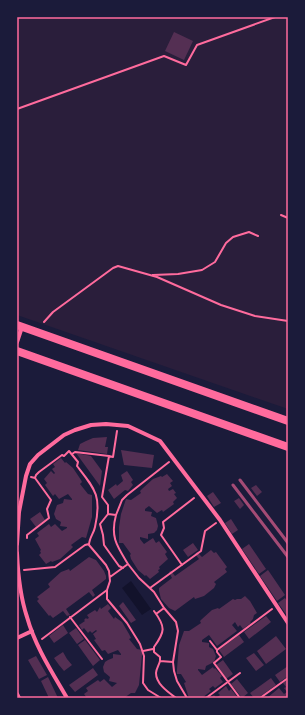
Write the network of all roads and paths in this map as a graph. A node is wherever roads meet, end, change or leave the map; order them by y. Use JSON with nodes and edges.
{"nodes":[{"id":1,"x":275,"y":17,"type":"edge"},
{"id":2,"x":17,"y":110,"type":"edge"},
{"id":3,"x":281,"y":215,"type":"dead end"},
{"id":4,"x":288,"y":218,"type":"edge"},
{"id":5,"x":258,"y":236,"type":"dead end"},
{"id":6,"x":150,"y":275,"type":"junction"},
{"id":7,"x":44,"y":322,"type":"dead end"},
{"id":8,"x":288,"y":322,"type":"edge"},
{"id":9,"x":20,"y":326,"type":"edge"},
{"id":10,"x":17,"y":342,"type":"edge"},
{"id":11,"x":17,"y":351,"type":"edge"},
{"id":12,"x":288,"y":421,"type":"edge"},
{"id":13,"x":118,"y":424,"type":"junction"},
{"id":14,"x":288,"y":447,"type":"edge"},
{"id":15,"x":72,"y":454,"type":"junction"},
{"id":16,"x":109,"y":456,"type":"junction"},
{"id":17,"x":173,"y":458,"type":"junction"},
{"id":18,"x":26,"y":476,"type":"junction"},
{"id":19,"x":35,"y":478,"type":"junction"},
{"id":20,"x":200,"y":493,"type":"junction"},
{"id":21,"x":102,"y":497,"type":"junction"},
{"id":22,"x":97,"y":500,"type":"junction"},
{"id":23,"x":108,"y":514,"type":"junction"},
{"id":24,"x":116,"y":515,"type":"junction"},
{"id":25,"x":220,"y":520,"type":"junction"},
{"id":26,"x":95,"y":527,"type":"junction"},
{"id":27,"x":100,"y":527,"type":"junction"},
{"id":28,"x":27,"y":538,"type":"dead end"},
{"id":29,"x":17,"y":544,"type":"edge"},
{"id":30,"x":89,"y":544,"type":"junction"},
{"id":31,"x":17,"y":553,"type":"edge"},
{"id":32,"x":128,"y":564,"type":"junction"},
{"id":33,"x":182,"y":565,"type":"junction"},
{"id":34,"x":123,"y":568,"type":"junction"},
{"id":35,"x":18,"y":570,"type":"edge"},
{"id":36,"x":110,"y":577,"type":"junction"},
{"id":37,"x":150,"y":588,"type":"junction"},
{"id":38,"x":107,"y":590,"type":"junction"},
{"id":39,"x":277,"y":606,"type":"junction"},
{"id":40,"x":164,"y":608,"type":"junction"},
{"id":41,"x":70,"y":617,"type":"junction"},
{"id":42,"x":288,"y":623,"type":"edge"},
{"id":43,"x":32,"y":631,"type":"junction"},
{"id":44,"x":17,"y":638,"type":"edge"},
{"id":45,"x":210,"y":641,"type":"dead end"},
{"id":46,"x":37,"y":643,"type":"junction"},
{"id":47,"x":153,"y":649,"type":"junction"},
{"id":48,"x":217,"y":650,"type":"junction"},
{"id":49,"x":143,"y":651,"type":"junction"},
{"id":50,"x":102,"y":659,"type":"dead end"},
{"id":51,"x":160,"y":661,"type":"junction"},
{"id":52,"x":173,"y":662,"type":"junction"},
{"id":53,"x":240,"y":673,"type":"dead end"},
{"id":54,"x":288,"y":678,"type":"edge"},
{"id":55,"x":228,"y":682,"type":"junction"},
{"id":56,"x":17,"y":694,"type":"edge"},
{"id":57,"x":19,"y":698,"type":"edge"},
{"id":58,"x":67,"y":698,"type":"edge"},
{"id":59,"x":161,"y":698,"type":"edge"},
{"id":60,"x":176,"y":698,"type":"edge"},
{"id":61,"x":187,"y":698,"type":"edge"},
{"id":62,"x":206,"y":698,"type":"edge"},
{"id":63,"x":240,"y":698,"type":"edge"},
{"id":64,"x":246,"y":698,"type":"edge"},
{"id":65,"x":251,"y":698,"type":"edge"},
{"id":66,"x":260,"y":698,"type":"edge"}],
"edges":[{"from":1,"to":2,"type":"path"},
{"from":3,"to":4,"type":"path"},
{"from":5,"to":6,"type":"path"},
{"from":6,"to":7,"type":"path"},
{"from":6,"to":8,"type":"path"},
{"from":9,"to":10,"type":"street"},
{"from":9,"to":12,"type":"main road"},
{"from":11,"to":14,"type":"main road"},
{"from":13,"to":16,"type":"path"},
{"from":13,"to":17,"type":"street"},
{"from":13,"to":18,"type":"street"},
{"from":15,"to":16,"type":"path"},
{"from":15,"to":19,"type":"path"},
{"from":15,"to":22,"type":"path"},
{"from":16,"to":21,"type":"path"},
{"from":17,"to":20,"type":"street"},
{"from":17,"to":24,"type":"path"},
{"from":18,"to":19,"type":"path"},
{"from":18,"to":29,"type":"street"},
{"from":19,"to":28,"type":"path"},
{"from":20,"to":25,"type":"street"},
{"from":20,"to":33,"type":"path"},
{"from":21,"to":22,"type":"path"},
{"from":21,"to":23,"type":"path"},
{"from":22,"to":26,"type":"path"},
{"from":23,"to":24,"type":"path"},
{"from":23,"to":27,"type":"path"},
{"from":24,"to":32,"type":"path"},
{"from":25,"to":33,"type":"path"},
{"from":25,"to":39,"type":"street"},
{"from":26,"to":27,"type":"path"},
{"from":26,"to":30,"type":"path"},
{"from":27,"to":34,"type":"path"},
{"from":30,"to":35,"type":"path"},
{"from":30,"to":36,"type":"path"},
{"from":31,"to":35,"type":"street"},
{"from":32,"to":34,"type":"path"},
{"from":32,"to":37,"type":"path"},
{"from":33,"to":37,"type":"path"},
{"from":34,"to":36,"type":"path"},
{"from":35,"to":43,"type":"street"},
{"from":36,"to":38,"type":"path"},
{"from":37,"to":40,"type":"path"},
{"from":38,"to":41,"type":"path"},
{"from":38,"to":49,"type":"path"},
{"from":39,"to":42,"type":"street"},
{"from":39,"to":48,"type":"path"},
{"from":40,"to":47,"type":"path"},
{"from":40,"to":52,"type":"path"},
{"from":41,"to":46,"type":"path"},
{"from":41,"to":50,"type":"path"},
{"from":43,"to":44,"type":"street"},
{"from":43,"to":46,"type":"street"},
{"from":45,"to":48,"type":"path"},
{"from":46,"to":58,"type":"street"},
{"from":47,"to":49,"type":"path"},
{"from":47,"to":51,"type":"path"},
{"from":48,"to":55,"type":"path"},
{"from":49,"to":59,"type":"path"},
{"from":51,"to":52,"type":"path"},
{"from":51,"to":60,"type":"path"},
{"from":52,"to":61,"type":"path"},
{"from":53,"to":55,"type":"path"},
{"from":54,"to":66,"type":"path"},
{"from":55,"to":62,"type":"path"},
{"from":55,"to":63,"type":"path"},
{"from":56,"to":57,"type":"street"},
{"from":64,"to":65,"type":"path"}]}
